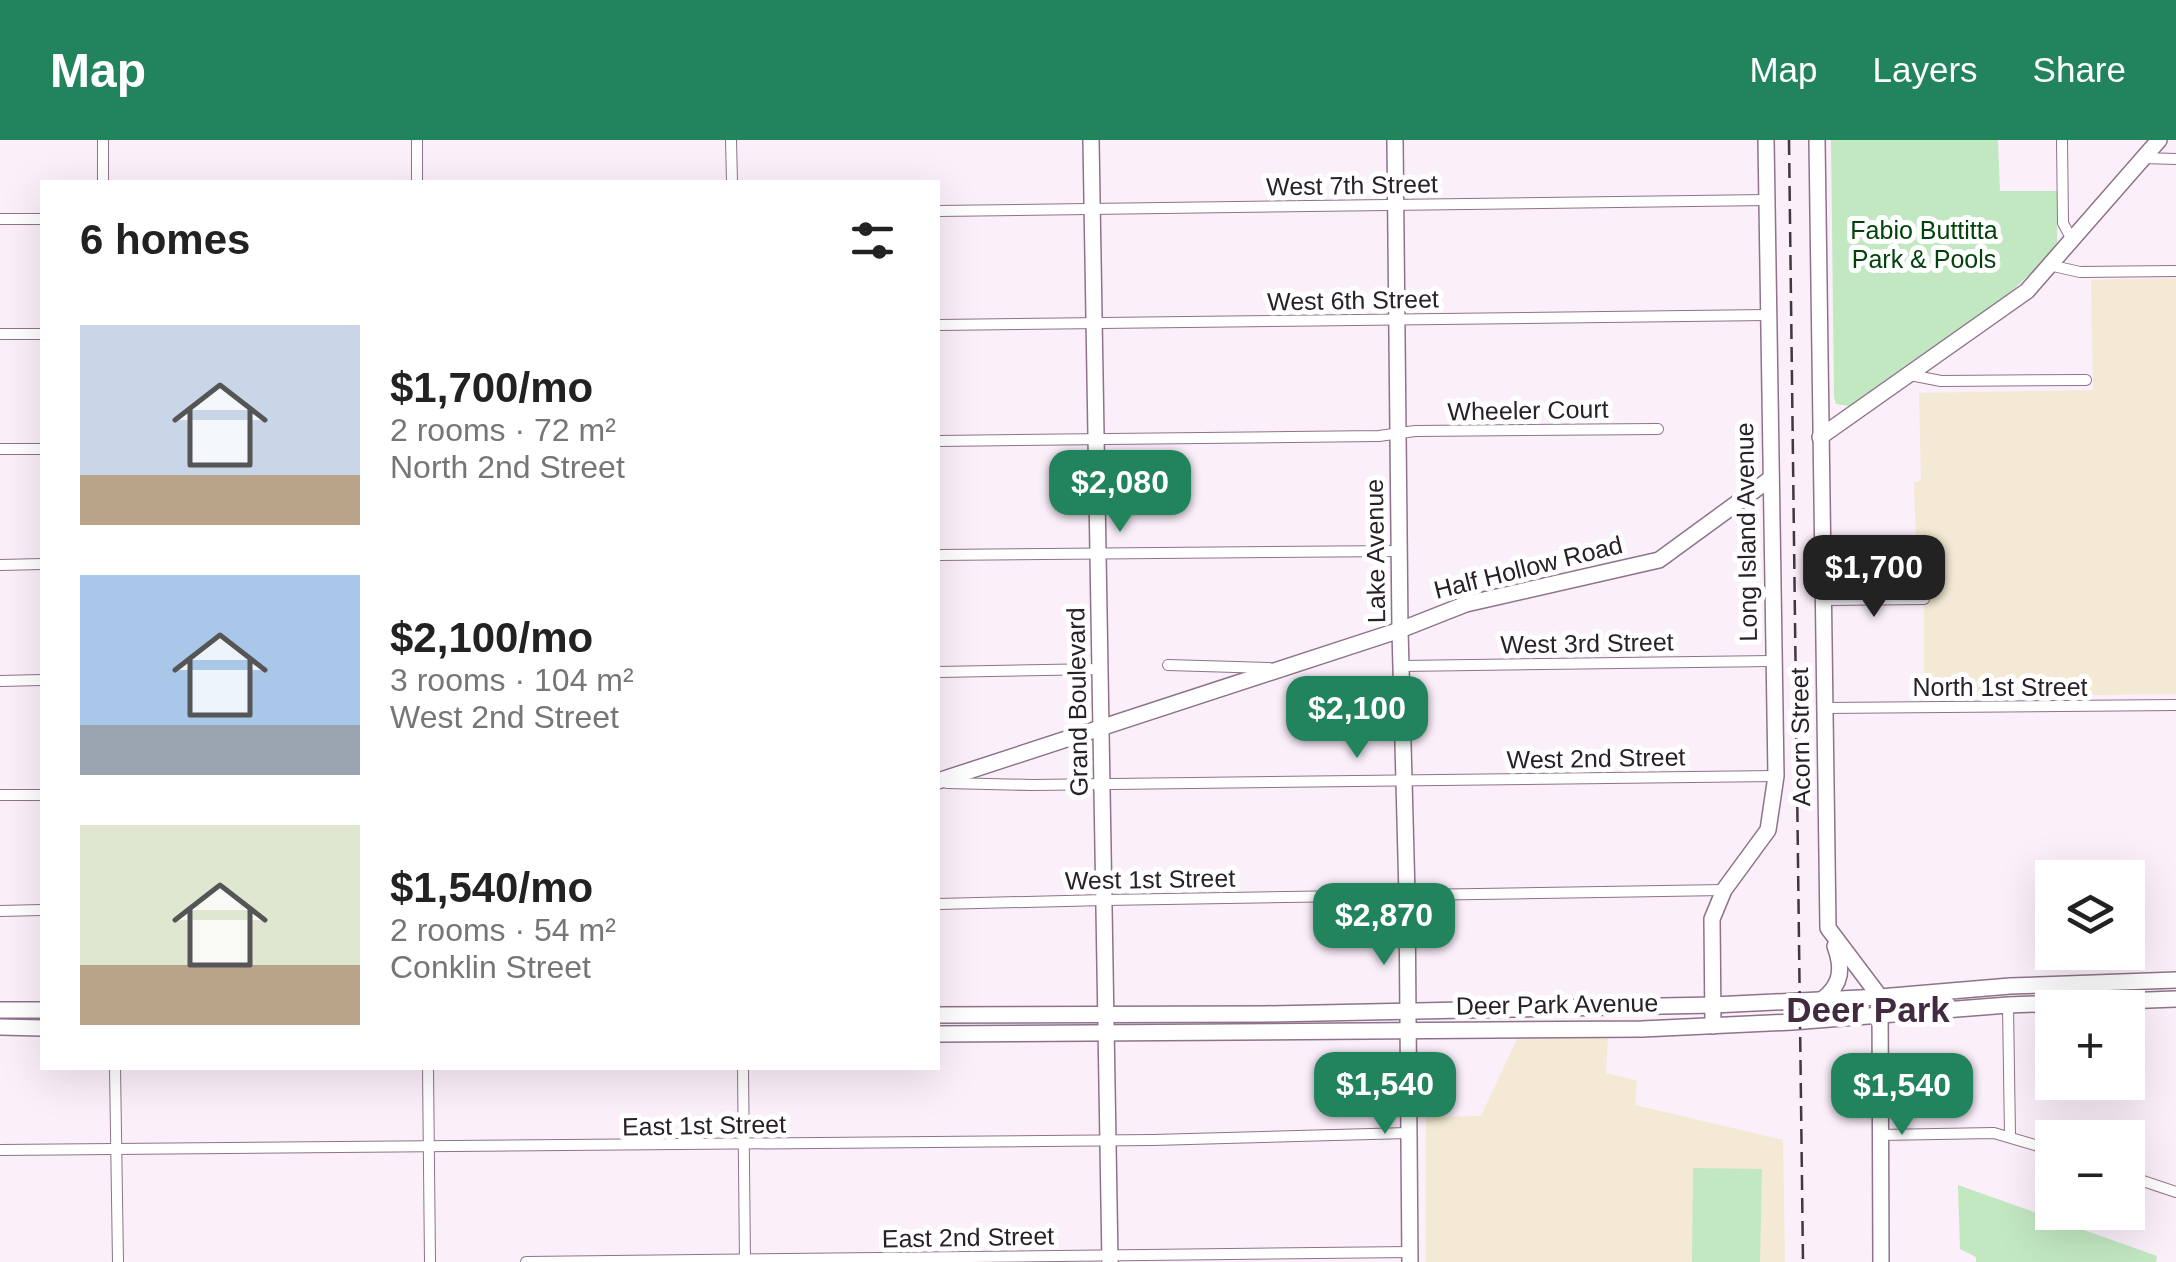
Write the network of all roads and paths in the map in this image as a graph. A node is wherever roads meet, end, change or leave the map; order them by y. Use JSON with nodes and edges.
{"nodes":[{"id":1,"x":103,"y":140,"type":"edge"},
{"id":2,"x":417,"y":140,"type":"edge"},
{"id":3,"x":730,"y":140,"type":"edge"},
{"id":4,"x":1092,"y":140,"type":"edge"},
{"id":5,"x":1395,"y":140,"type":"edge"},
{"id":6,"x":1766,"y":140,"type":"edge"},
{"id":7,"x":1817,"y":140,"type":"edge"},
{"id":8,"x":2062,"y":140,"type":"edge"},
{"id":9,"x":2159,"y":140,"type":"edge"},
{"id":10,"x":2141,"y":158,"type":"junction"},
{"id":11,"x":2176,"y":159,"type":"edge"},
{"id":12,"x":103,"y":180,"type":"edge"},
{"id":13,"x":417,"y":180,"type":"edge"},
{"id":14,"x":732,"y":180,"type":"edge"},
{"id":15,"x":1767,"y":200,"type":"junction"},
{"id":16,"x":1394,"y":204,"type":"junction"},
{"id":17,"x":1093,"y":209,"type":"junction"},
{"id":18,"x":940,"y":211,"type":"edge"},
{"id":19,"x":0,"y":219,"type":"edge"},
{"id":20,"x":40,"y":219,"type":"edge"},
{"id":21,"x":2072,"y":240,"type":"junction"},
{"id":22,"x":2051,"y":266,"type":"junction"},
{"id":23,"x":2176,"y":271,"type":"edge"},
{"id":24,"x":1768,"y":315,"type":"junction"},
{"id":25,"x":1398,"y":319,"type":"junction"},
{"id":26,"x":1094,"y":324,"type":"junction"},
{"id":27,"x":940,"y":325,"type":"edge"},
{"id":28,"x":0,"y":334,"type":"edge"},
{"id":29,"x":40,"y":334,"type":"edge"},
{"id":30,"x":1909,"y":374,"type":"junction"},
{"id":31,"x":2086,"y":380,"type":"dead end"},
{"id":32,"x":1658,"y":429,"type":"dead end"},
{"id":33,"x":1398,"y":434,"type":"junction"},
{"id":34,"x":1820,"y":437,"type":"junction"},
{"id":35,"x":1096,"y":440,"type":"junction"},
{"id":36,"x":940,"y":441,"type":"edge"},
{"id":37,"x":40,"y":449,"type":"edge"},
{"id":38,"x":0,"y":450,"type":"edge"},
{"id":39,"x":1770,"y":479,"type":"junction"},
{"id":40,"x":1400,"y":551,"type":"junction"},
{"id":41,"x":1098,"y":553,"type":"junction"},
{"id":42,"x":940,"y":555,"type":"edge"},
{"id":43,"x":40,"y":564,"type":"edge"},
{"id":44,"x":0,"y":565,"type":"edge"},
{"id":45,"x":1824,"y":600,"type":"junction"},
{"id":46,"x":1924,"y":600,"type":"dead end"},
{"id":47,"x":1400,"y":630,"type":"junction"},
{"id":48,"x":1772,"y":661,"type":"junction"},
{"id":49,"x":1168,"y":666,"type":"dead end"},
{"id":50,"x":1402,"y":666,"type":"junction"},
{"id":51,"x":1280,"y":668,"type":"junction"},
{"id":52,"x":1102,"y":669,"type":"junction"},
{"id":53,"x":940,"y":672,"type":"edge"},
{"id":54,"x":0,"y":680,"type":"edge"},
{"id":55,"x":40,"y":680,"type":"edge"},
{"id":56,"x":2176,"y":705,"type":"edge"},
{"id":57,"x":1825,"y":708,"type":"junction"},
{"id":58,"x":1103,"y":728,"type":"junction"},
{"id":59,"x":1776,"y":776,"type":"junction"},
{"id":60,"x":1404,"y":780,"type":"junction"},
{"id":61,"x":940,"y":781,"type":"edge"},
{"id":62,"x":940,"y":782,"type":"edge"},
{"id":63,"x":1103,"y":784,"type":"junction"},
{"id":64,"x":40,"y":795,"type":"edge"},
{"id":65,"x":0,"y":796,"type":"edge"},
{"id":66,"x":1724,"y":890,"type":"junction"},
{"id":67,"x":1407,"y":895,"type":"junction"},
{"id":68,"x":1106,"y":900,"type":"junction"},
{"id":69,"x":940,"y":904,"type":"edge"},
{"id":70,"x":40,"y":910,"type":"edge"},
{"id":71,"x":0,"y":911,"type":"edge"},
{"id":72,"x":1828,"y":928,"type":"junction"},
{"id":73,"x":2176,"y":980,"type":"edge"},
{"id":74,"x":2157,"y":981,"type":"junction"},
{"id":75,"x":2145,"y":990,"type":"edge"},
{"id":76,"x":1880,"y":997,"type":"junction"},
{"id":77,"x":1823,"y":999,"type":"junction"},
{"id":78,"x":2176,"y":999,"type":"edge"},
{"id":79,"x":2145,"y":1000,"type":"edge"},
{"id":80,"x":2035,"y":1004,"type":"edge"},
{"id":81,"x":1713,"y":1005,"type":"junction"},
{"id":82,"x":2008,"y":1005,"type":"junction"},
{"id":83,"x":0,"y":1010,"type":"edge"},
{"id":84,"x":40,"y":1010,"type":"edge"},
{"id":85,"x":1407,"y":1011,"type":"junction"},
{"id":86,"x":1107,"y":1013,"type":"junction"},
{"id":87,"x":940,"y":1015,"type":"edge"},
{"id":88,"x":1880,"y":1015,"type":"junction"},
{"id":89,"x":1713,"y":1026,"type":"junction"},
{"id":90,"x":0,"y":1027,"type":"edge"},
{"id":91,"x":40,"y":1028,"type":"edge"},
{"id":92,"x":1107,"y":1031,"type":"junction"},
{"id":93,"x":1407,"y":1031,"type":"junction"},
{"id":94,"x":940,"y":1034,"type":"edge"},
{"id":95,"x":115,"y":1070,"type":"edge"},
{"id":96,"x":428,"y":1070,"type":"edge"},
{"id":97,"x":742,"y":1070,"type":"edge"},
{"id":98,"x":1408,"y":1134,"type":"junction"},
{"id":99,"x":1880,"y":1135,"type":"junction"},
{"id":100,"x":2010,"y":1136,"type":"junction"},
{"id":101,"x":1109,"y":1140,"type":"junction"},
{"id":102,"x":2035,"y":1144,"type":"edge"},
{"id":103,"x":744,"y":1145,"type":"junction"},
{"id":104,"x":428,"y":1148,"type":"junction"},
{"id":105,"x":0,"y":1150,"type":"edge"},
{"id":106,"x":115,"y":1150,"type":"junction"},
{"id":107,"x":2145,"y":1182,"type":"edge"},
{"id":108,"x":2176,"y":1192,"type":"edge"},
{"id":109,"x":1410,"y":1257,"type":"edge"},
{"id":110,"x":1110,"y":1259,"type":"edge"},
{"id":111,"x":745,"y":1261,"type":"edge"},
{"id":112,"x":118,"y":1262,"type":"edge"},
{"id":113,"x":430,"y":1262,"type":"edge"},
{"id":114,"x":526,"y":1262,"type":"edge"},
{"id":115,"x":1881,"y":1262,"type":"edge"}],
"edges":[{"from":1,"to":12,"type":"street"},
{"from":2,"to":13,"type":"street"},
{"from":3,"to":14,"type":"street"},
{"from":4,"to":17,"type":"street","name":"Grand Boulevard"},
{"from":5,"to":16,"type":"street","name":"Lake Avenue"},
{"from":6,"to":15,"type":"street","name":"Long Island Avenue"},
{"from":7,"to":34,"type":"street","name":"Acorn Street"},
{"from":8,"to":21,"type":"street"},
{"from":9,"to":10,"type":"street"},
{"from":10,"to":11,"type":"street"},
{"from":10,"to":21,"type":"street"},
{"from":15,"to":16,"type":"street","name":"West 7th Street"},
{"from":15,"to":24,"type":"street","name":"Long Island Avenue"},
{"from":16,"to":17,"type":"street","name":"West 7th Street"},
{"from":16,"to":25,"type":"street","name":"Lake Avenue"},
{"from":17,"to":18,"type":"street","name":"West 7th Street"},
{"from":17,"to":26,"type":"street","name":"Grand Boulevard"},
{"from":19,"to":20,"type":"street"},
{"from":21,"to":22,"type":"street"},
{"from":22,"to":23,"type":"street"},
{"from":22,"to":30,"type":"street"},
{"from":24,"to":25,"type":"street","name":"West 6th Street"},
{"from":24,"to":39,"type":"street","name":"Long Island Avenue"},
{"from":25,"to":26,"type":"street","name":"West 6th Street"},
{"from":25,"to":33,"type":"street","name":"Lake Avenue"},
{"from":26,"to":27,"type":"street","name":"West 6th Street"},
{"from":26,"to":35,"type":"street","name":"Grand Boulevard"},
{"from":28,"to":29,"type":"street"},
{"from":30,"to":31,"type":"street"},
{"from":30,"to":34,"type":"street"},
{"from":32,"to":33,"type":"street","name":"Wheeler Court"},
{"from":33,"to":35,"type":"street","name":"Wheeler Court"},
{"from":33,"to":40,"type":"street","name":"Lake Avenue"},
{"from":34,"to":45,"type":"street","name":"Acorn Street"},
{"from":35,"to":36,"type":"street","name":"Wheeler Court"},
{"from":35,"to":41,"type":"street","name":"Grand Boulevard"},
{"from":37,"to":38,"type":"street"},
{"from":39,"to":47,"type":"street","name":"Half Hollow Road"},
{"from":39,"to":48,"type":"street","name":"Long Island Avenue"},
{"from":40,"to":41,"type":"street"},
{"from":40,"to":47,"type":"street","name":"Lake Avenue"},
{"from":41,"to":42,"type":"street"},
{"from":41,"to":52,"type":"street","name":"Grand Boulevard"},
{"from":43,"to":44,"type":"street"},
{"from":45,"to":46,"type":"street"},
{"from":45,"to":57,"type":"street","name":"Acorn Street"},
{"from":47,"to":50,"type":"street","name":"Lake Avenue"},
{"from":47,"to":51,"type":"street","name":"Half Hollow Road"},
{"from":48,"to":50,"type":"street","name":"West 3rd Street"},
{"from":48,"to":59,"type":"street","name":"Long Island Avenue"},
{"from":49,"to":51,"type":"street"},
{"from":50,"to":60,"type":"street","name":"Lake Avenue"},
{"from":51,"to":58,"type":"street","name":"Half Hollow Road"},
{"from":52,"to":53,"type":"street"},
{"from":52,"to":58,"type":"street","name":"Grand Boulevard"},
{"from":54,"to":55,"type":"street"},
{"from":56,"to":57,"type":"street","name":"North 1st Street"},
{"from":57,"to":72,"type":"street","name":"Acorn Street"},
{"from":58,"to":61,"type":"street","name":"Half Hollow Road"},
{"from":58,"to":63,"type":"street","name":"Grand Boulevard"},
{"from":59,"to":60,"type":"street","name":"West 2nd Street"},
{"from":59,"to":66,"type":"street","name":"Long Island Avenue"},
{"from":60,"to":63,"type":"street","name":"West 2nd Street"},
{"from":60,"to":67,"type":"street","name":"Lake Avenue"},
{"from":62,"to":63,"type":"street","name":"West 2nd Street"},
{"from":63,"to":68,"type":"street","name":"Grand Boulevard"},
{"from":64,"to":65,"type":"street"},
{"from":66,"to":67,"type":"street","name":"West 1st Street"},
{"from":66,"to":81,"type":"street","name":"Long Island Avenue"},
{"from":67,"to":68,"type":"street","name":"West 1st Street"},
{"from":67,"to":85,"type":"street","name":"Lake Avenue"},
{"from":68,"to":69,"type":"street","name":"West 1st Street"},
{"from":68,"to":86,"type":"street","name":"Grand Boulevard"},
{"from":70,"to":71,"type":"street"},
{"from":72,"to":76,"type":"street"},
{"from":72,"to":77,"type":"street","name":"Acorn Street"},
{"from":73,"to":74,"type":"street","name":"Deer Park Avenue"},
{"from":74,"to":75,"type":"street"},
{"from":74,"to":76,"type":"street","name":"Deer Park Avenue"},
{"from":76,"to":77,"type":"street","name":"Deer Park Avenue"},
{"from":76,"to":88,"type":"street"},
{"from":77,"to":81,"type":"street","name":"Deer Park Avenue"},
{"from":78,"to":79,"type":"street","name":"Deer Park Avenue"},
{"from":80,"to":82,"type":"street","name":"Deer Park Avenue"},
{"from":81,"to":85,"type":"street","name":"Deer Park Avenue"},
{"from":81,"to":89,"type":"street","name":"Long Island Avenue"},
{"from":82,"to":88,"type":"street","name":"Deer Park Avenue"},
{"from":82,"to":100,"type":"street"},
{"from":83,"to":84,"type":"street"},
{"from":85,"to":86,"type":"street","name":"Deer Park Avenue"},
{"from":85,"to":93,"type":"street","name":"Lake Avenue"},
{"from":86,"to":87,"type":"street","name":"Deer Park Avenue"},
{"from":86,"to":92,"type":"street","name":"Grand Boulevard"},
{"from":88,"to":89,"type":"street","name":"Deer Park Avenue"},
{"from":88,"to":99,"type":"street"},
{"from":89,"to":93,"type":"street","name":"Deer Park Avenue"},
{"from":90,"to":91,"type":"street"},
{"from":92,"to":93,"type":"street","name":"Deer Park Avenue"},
{"from":92,"to":94,"type":"street","name":"Deer Park Avenue"},
{"from":92,"to":101,"type":"street","name":"Grand Boulevard"},
{"from":93,"to":98,"type":"street","name":"Lake Avenue"},
{"from":95,"to":106,"type":"street"},
{"from":96,"to":104,"type":"street"},
{"from":97,"to":103,"type":"street"},
{"from":98,"to":101,"type":"street","name":"East 1st Street"},
{"from":98,"to":109,"type":"street","name":"Lake Avenue"},
{"from":99,"to":100,"type":"street"},
{"from":99,"to":115,"type":"street"},
{"from":100,"to":102,"type":"street"},
{"from":101,"to":103,"type":"street","name":"East 1st Street"},
{"from":101,"to":110,"type":"street","name":"Grand Boulevard"},
{"from":103,"to":104,"type":"street","name":"East 1st Street"},
{"from":103,"to":111,"type":"street"},
{"from":104,"to":106,"type":"street","name":"East 1st Street"},
{"from":104,"to":113,"type":"street"},
{"from":105,"to":106,"type":"street","name":"East 1st Street"},
{"from":106,"to":112,"type":"street"},
{"from":107,"to":108,"type":"street"},
{"from":109,"to":110,"type":"street","name":"East 2nd Street"},
{"from":110,"to":111,"type":"street","name":"East 2nd Street"},
{"from":111,"to":114,"type":"street","name":"East 2nd Street"}]}
